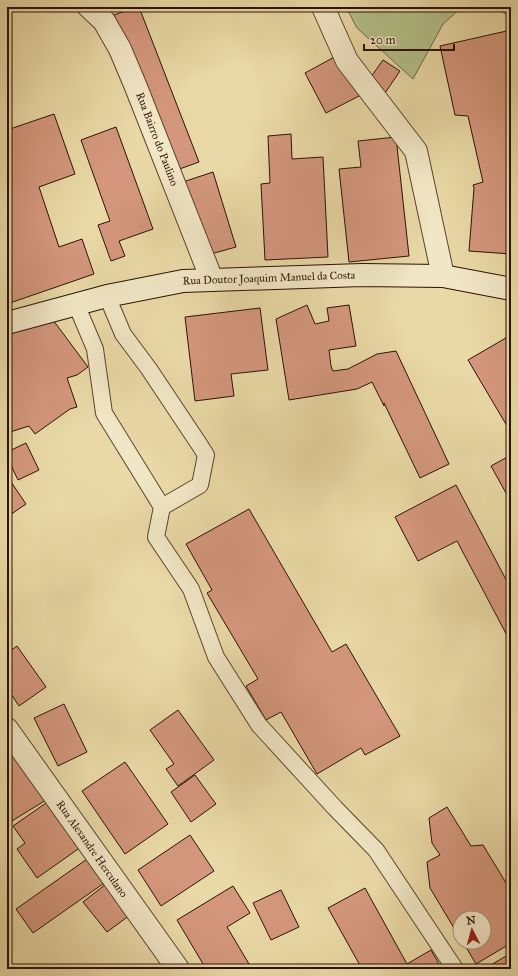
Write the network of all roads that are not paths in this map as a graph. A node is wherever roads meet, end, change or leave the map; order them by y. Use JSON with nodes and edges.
{"nodes":[{"id":1,"x":89,"y":7,"type":"edge"},
{"id":2,"x":323,"y":7,"type":"edge"},
{"id":3,"x":443,"y":276,"type":"junction"},
{"id":4,"x":212,"y":280,"type":"junction"},
{"id":5,"x":511,"y":289,"type":"edge"},
{"id":6,"x":107,"y":296,"type":"junction"},
{"id":7,"x":76,"y":304,"type":"junction"},
{"id":8,"x":7,"y":323,"type":"edge"},
{"id":9,"x":162,"y":507,"type":"junction"},
{"id":10,"x":7,"y":729,"type":"edge"},
{"id":11,"x":178,"y":969,"type":"edge"},
{"id":12,"x":455,"y":969,"type":"edge"}],
"edges":[{"from":1,"to":4,"type":"street","name":"Rua Bairro do Paulino"},
{"from":2,"to":3,"type":"street"},
{"from":3,"to":4,"type":"street","name":"Rua Doutor Joaquim Manuel da Costa"},
{"from":3,"to":5,"type":"street","name":"Rua Doutor Joaquim Manuel da Costa"},
{"from":4,"to":6,"type":"street","name":"Rua Doutor Joaquim Manuel da Costa"},
{"from":6,"to":7,"type":"street","name":"Rua Doutor Joaquim Manuel da Costa"},
{"from":6,"to":9,"type":"lane"},
{"from":7,"to":8,"type":"street","name":"Rua Doutor Joaquim Manuel da Costa"},
{"from":7,"to":9,"type":"lane"},
{"from":9,"to":12,"type":"lane"},
{"from":10,"to":11,"type":"street","name":"Rua Alexandre Herculano"}]}
